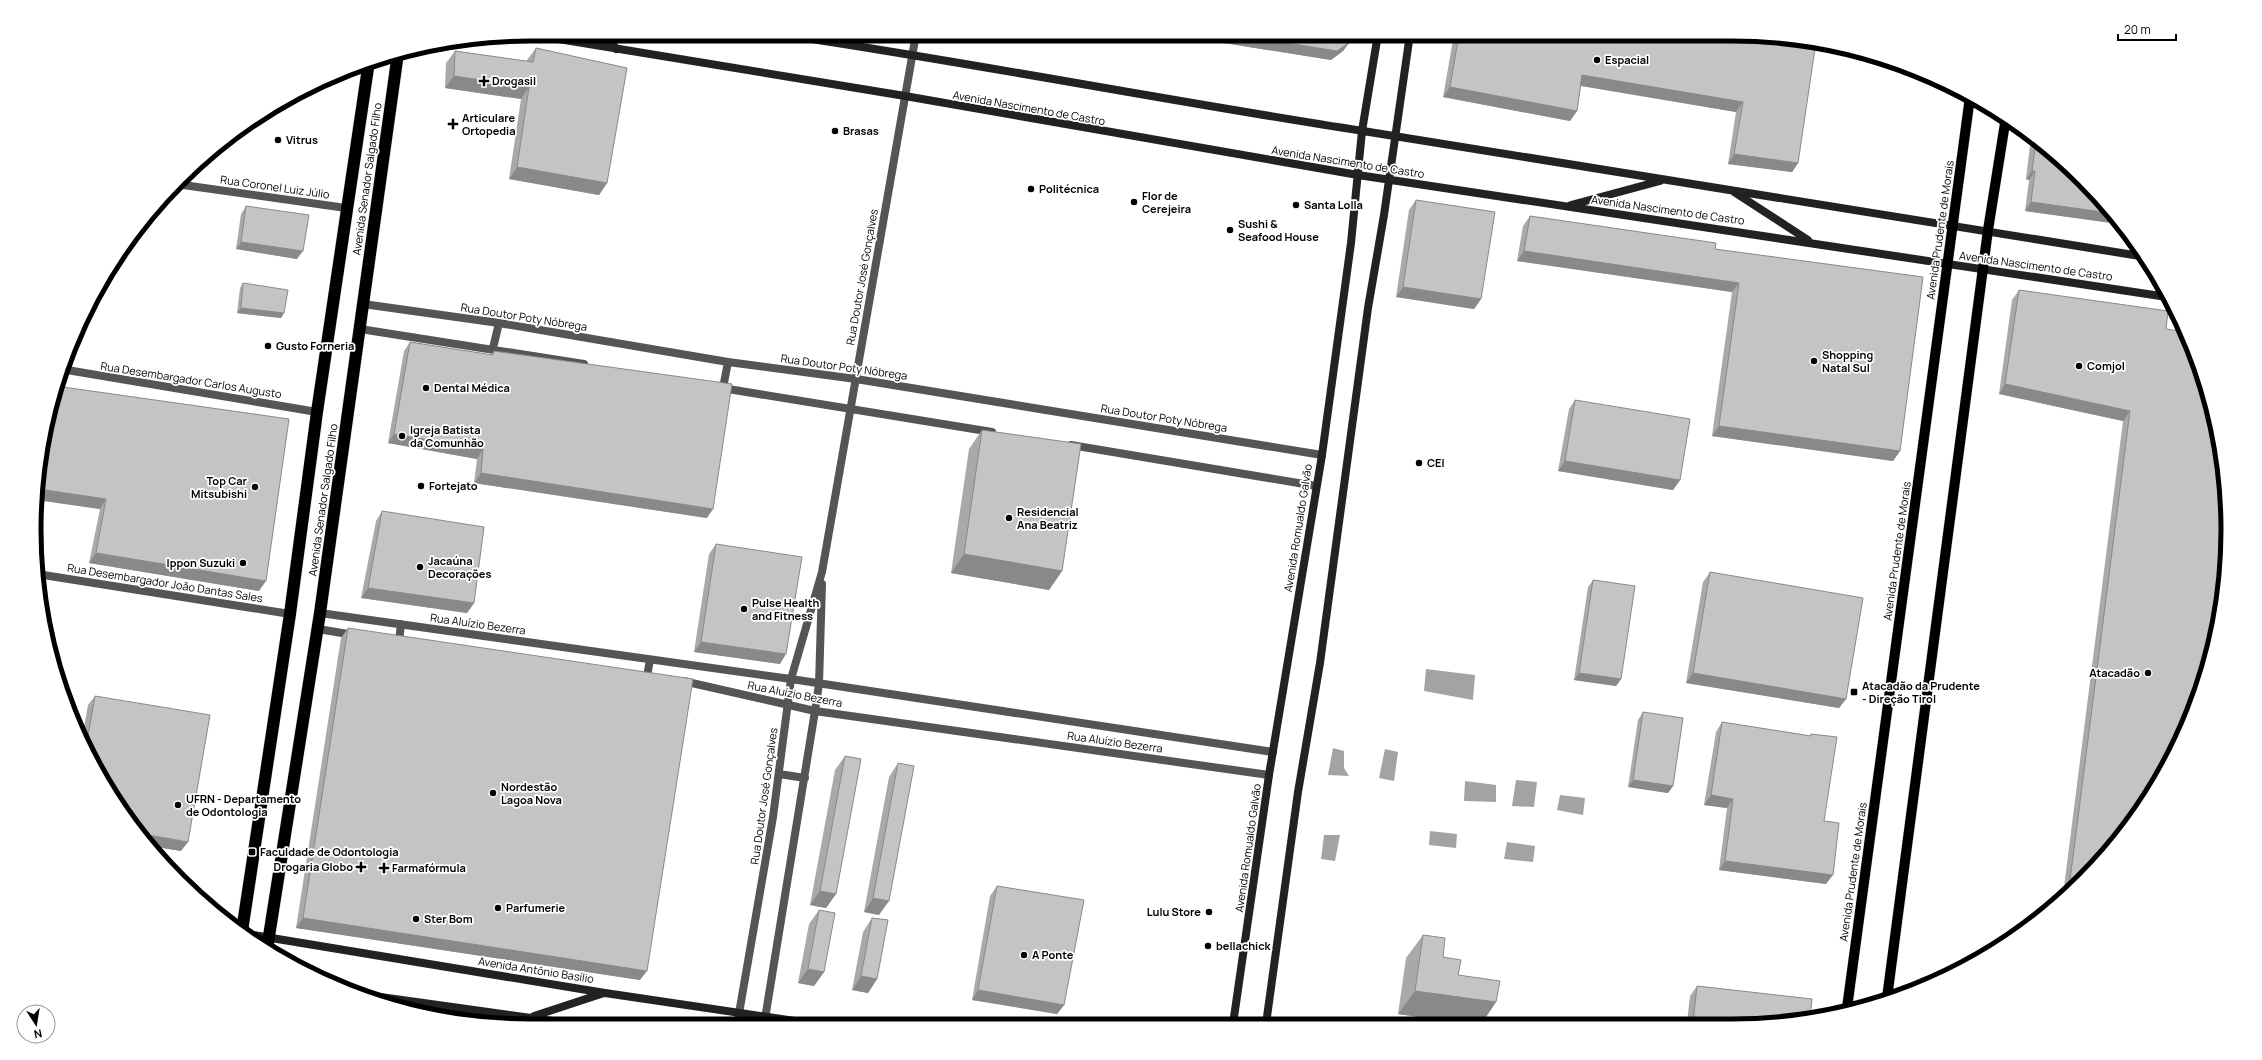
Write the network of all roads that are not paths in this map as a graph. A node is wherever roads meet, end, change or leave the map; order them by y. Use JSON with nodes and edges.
{"nodes":[{"id":1,"x":569,"y":41,"type":"edge"},
{"id":2,"x":611,"y":41,"type":"edge"},
{"id":3,"x":826,"y":41,"type":"edge"},
{"id":4,"x":915,"y":41,"type":"edge"},
{"id":5,"x":1377,"y":41,"type":"edge"},
{"id":6,"x":1409,"y":41,"type":"edge"},
{"id":7,"x":616,"y":49,"type":"junction"},
{"id":8,"x":912,"y":54,"type":"junction"},
{"id":9,"x":397,"y":60,"type":"edge"},
{"id":10,"x":367,"y":69,"type":"edge"},
{"id":11,"x":905,"y":96,"type":"junction"},
{"id":12,"x":1969,"y":103,"type":"edge"},
{"id":13,"x":2005,"y":124,"type":"edge"},
{"id":14,"x":1362,"y":131,"type":"junction"},
{"id":15,"x":1396,"y":136,"type":"junction"},
{"id":16,"x":1358,"y":175,"type":"junction"},
{"id":17,"x":1389,"y":180,"type":"junction"},
{"id":18,"x":1663,"y":180,"type":"junction"},
{"id":19,"x":183,"y":185,"type":"edge"},
{"id":20,"x":1731,"y":190,"type":"junction"},
{"id":21,"x":1566,"y":206,"type":"junction"},
{"id":22,"x":346,"y":208,"type":"junction"},
{"id":23,"x":1952,"y":224,"type":"junction"},
{"id":24,"x":1988,"y":230,"type":"junction"},
{"id":25,"x":1812,"y":242,"type":"junction"},
{"id":26,"x":2136,"y":254,"type":"edge"},
{"id":27,"x":1948,"y":264,"type":"junction"},
{"id":28,"x":1983,"y":270,"type":"junction"},
{"id":29,"x":2161,"y":296,"type":"edge"},
{"id":30,"x":363,"y":304,"type":"junction"},
{"id":31,"x":499,"y":323,"type":"junction"},
{"id":32,"x":360,"y":329,"type":"junction"},
{"id":33,"x":493,"y":348,"type":"junction"},
{"id":34,"x":728,"y":362,"type":"junction"},
{"id":35,"x":593,"y":366,"type":"edge"},
{"id":36,"x":68,"y":370,"type":"edge"},
{"id":37,"x":856,"y":379,"type":"junction"},
{"id":38,"x":851,"y":409,"type":"junction"},
{"id":39,"x":317,"y":412,"type":"junction"},
{"id":40,"x":1001,"y":434,"type":"edge"},
{"id":41,"x":1064,"y":444,"type":"edge"},
{"id":42,"x":1322,"y":455,"type":"junction"},
{"id":43,"x":1316,"y":486,"type":"junction"},
{"id":44,"x":822,"y":572,"type":"junction"},
{"id":45,"x":43,"y":575,"type":"edge"},
{"id":46,"x":320,"y":613,"type":"junction"},
{"id":47,"x":290,"y":614,"type":"junction"},
{"id":48,"x":401,"y":624,"type":"junction"},
{"id":49,"x":318,"y":629,"type":"junction"},
{"id":50,"x":361,"y":636,"type":"edge"},
{"id":51,"x":399,"y":641,"type":"edge"},
{"id":52,"x":650,"y":660,"type":"junction"},
{"id":53,"x":647,"y":676,"type":"edge"},
{"id":54,"x":791,"y":679,"type":"junction"},
{"id":55,"x":674,"y":680,"type":"edge"},
{"id":56,"x":819,"y":684,"type":"junction"},
{"id":57,"x":787,"y":706,"type":"junction"},
{"id":58,"x":815,"y":711,"type":"junction"},
{"id":59,"x":1273,"y":752,"type":"junction"},
{"id":60,"x":779,"y":774,"type":"junction"},
{"id":61,"x":1269,"y":775,"type":"junction"},
{"id":62,"x":804,"y":778,"type":"junction"},
{"id":63,"x":243,"y":926,"type":"edge"},
{"id":64,"x":268,"y":943,"type":"edge"},
{"id":65,"x":605,"y":993,"type":"junction"},
{"id":66,"x":1888,"y":993,"type":"edge"},
{"id":67,"x":390,"y":998,"type":"edge"},
{"id":68,"x":1847,"y":1005,"type":"edge"},
{"id":69,"x":739,"y":1014,"type":"junction"},
{"id":70,"x":532,"y":1017,"type":"junction"},
{"id":71,"x":545,"y":1019,"type":"edge"},
{"id":72,"x":738,"y":1019,"type":"edge"},
{"id":73,"x":757,"y":1019,"type":"edge"},
{"id":74,"x":764,"y":1019,"type":"edge"},
{"id":75,"x":1234,"y":1019,"type":"edge"},
{"id":76,"x":1267,"y":1019,"type":"edge"}],
"edges":[{"from":1,"to":7,"type":"main road","name":"Avenida Nascimento de Castro"},
{"from":2,"to":7,"type":"main road"},
{"from":3,"to":8,"type":"main road"},
{"from":4,"to":8,"type":"street","name":"Rua Doutor José Gonçalves"},
{"from":5,"to":14,"type":"main road","name":"Avenida Romualdo Galvão"},
{"from":6,"to":15,"type":"main road"},
{"from":7,"to":11,"type":"main road","name":"Avenida Nascimento de Castro"},
{"from":8,"to":11,"type":"street","name":"Rua Doutor José Gonçalves"},
{"from":8,"to":14,"type":"main road"},
{"from":9,"to":30,"type":"highway","name":"Avenida Senador Salgado Filho"},
{"from":10,"to":22,"type":"highway","name":"Avenida Senador Salgado Filho"},
{"from":11,"to":16,"type":"main road","name":"Avenida Nascimento de Castro"},
{"from":11,"to":37,"type":"street","name":"Rua Doutor José Gonçalves"},
{"from":12,"to":23,"type":"main road","name":"Avenida Prudente de Morais"},
{"from":13,"to":24,"type":"main road"},
{"from":14,"to":15,"type":"main road"},
{"from":14,"to":16,"type":"main road","name":"Avenida Romualdo Galvão"},
{"from":15,"to":17,"type":"main road"},
{"from":15,"to":18,"type":"main road"},
{"from":16,"to":17,"type":"main road","name":"Avenida Nascimento de Castro"},
{"from":16,"to":42,"type":"main road","name":"Avenida Romualdo Galvão"},
{"from":17,"to":21,"type":"main road","name":"Avenida Nascimento de Castro"},
{"from":17,"to":76,"type":"main road"},
{"from":18,"to":20,"type":"main road"},
{"from":18,"to":21,"type":"main road"},
{"from":19,"to":22,"type":"street","name":"Rua Coronel Luiz Júlio"},
{"from":20,"to":23,"type":"main road"},
{"from":20,"to":25,"type":"main road"},
{"from":21,"to":25,"type":"main road","name":"Avenida Nascimento de Castro"},
{"from":22,"to":39,"type":"highway","name":"Avenida Senador Salgado Filho"},
{"from":23,"to":24,"type":"main road"},
{"from":23,"to":27,"type":"main road","name":"Avenida Prudente de Morais"},
{"from":24,"to":26,"type":"main road"},
{"from":24,"to":28,"type":"main road"},
{"from":25,"to":27,"type":"main road","name":"Avenida Nascimento de Castro"},
{"from":27,"to":28,"type":"main road","name":"Avenida Nascimento de Castro"},
{"from":27,"to":68,"type":"main road","name":"Avenida Prudente de Morais"},
{"from":28,"to":29,"type":"main road","name":"Avenida Nascimento de Castro"},
{"from":28,"to":66,"type":"main road"},
{"from":30,"to":31,"type":"street","name":"Rua Doutor Poty Nóbrega"},
{"from":30,"to":32,"type":"highway","name":"Avenida Senador Salgado Filho"},
{"from":31,"to":33,"type":"street"},
{"from":31,"to":34,"type":"street","name":"Rua Doutor Poty Nóbrega"},
{"from":32,"to":33,"type":"street"},
{"from":32,"to":46,"type":"highway","name":"Avenida Senador Salgado Filho"},
{"from":33,"to":35,"type":"street"},
{"from":34,"to":37,"type":"street","name":"Rua Doutor Poty Nóbrega"},
{"from":34,"to":38,"type":"street"},
{"from":36,"to":39,"type":"street","name":"Rua Desembargador Carlos Augusto"},
{"from":37,"to":38,"type":"street","name":"Rua Doutor José Gonçalves"},
{"from":37,"to":42,"type":"street","name":"Rua Doutor Poty Nóbrega"},
{"from":38,"to":40,"type":"street"},
{"from":38,"to":44,"type":"street","name":"Rua Doutor José Gonçalves"},
{"from":39,"to":47,"type":"highway","name":"Avenida Senador Salgado Filho"},
{"from":41,"to":43,"type":"street"},
{"from":42,"to":43,"type":"main road","name":"Avenida Romualdo Galvão"},
{"from":43,"to":59,"type":"main road","name":"Avenida Romualdo Galvão"},
{"from":44,"to":54,"type":"street","name":"Rua Doutor José Gonçalves"},
{"from":44,"to":56,"type":"street","name":"Rua Doutor José Gonçalves"},
{"from":45,"to":47,"type":"street","name":"Rua Desembargador João Dantas Sales"},
{"from":46,"to":48,"type":"street","name":"Rua Aluízio Bezerra"},
{"from":46,"to":49,"type":"highway","name":"Avenida Senador Salgado Filho"},
{"from":47,"to":63,"type":"highway","name":"Avenida Senador Salgado Filho"},
{"from":48,"to":51,"type":"street"},
{"from":48,"to":52,"type":"street","name":"Rua Aluízio Bezerra"},
{"from":49,"to":50,"type":"street"},
{"from":49,"to":64,"type":"highway","name":"Avenida Senador Salgado Filho"},
{"from":52,"to":53,"type":"street"},
{"from":52,"to":54,"type":"street","name":"Rua Aluízio Bezerra"},
{"from":54,"to":56,"type":"street","name":"Rua Aluízio Bezerra"},
{"from":54,"to":57,"type":"street","name":"Rua Doutor José Gonçalves"},
{"from":55,"to":57,"type":"street","name":"Rua Aluízio Bezerra"},
{"from":56,"to":58,"type":"street","name":"Rua Doutor José Gonçalves"},
{"from":56,"to":59,"type":"street","name":"Rua Aluízio Bezerra"},
{"from":57,"to":58,"type":"street","name":"Rua Aluízio Bezerra"},
{"from":57,"to":60,"type":"street","name":"Rua Doutor José Gonçalves"},
{"from":58,"to":61,"type":"street","name":"Rua Aluízio Bezerra"},
{"from":58,"to":62,"type":"street","name":"Rua Doutor José Gonçalves"},
{"from":59,"to":61,"type":"main road","name":"Avenida Romualdo Galvão"},
{"from":60,"to":62,"type":"street"},
{"from":60,"to":69,"type":"street","name":"Rua Doutor José Gonçalves"},
{"from":61,"to":75,"type":"main road","name":"Avenida Romualdo Galvão"},
{"from":62,"to":74,"type":"street","name":"Rua Doutor José Gonçalves"},
{"from":64,"to":65,"type":"main road","name":"Avenida Antônio Basílio"},
{"from":65,"to":69,"type":"main road","name":"Avenida Antônio Basílio"},
{"from":65,"to":70,"type":"main road"},
{"from":67,"to":70,"type":"main road"},
{"from":69,"to":72,"type":"street","name":"Rua Doutor José Gonçalves"},
{"from":69,"to":73,"type":"main road","name":"Avenida Antônio Basílio"},
{"from":70,"to":71,"type":"main road"}]}
